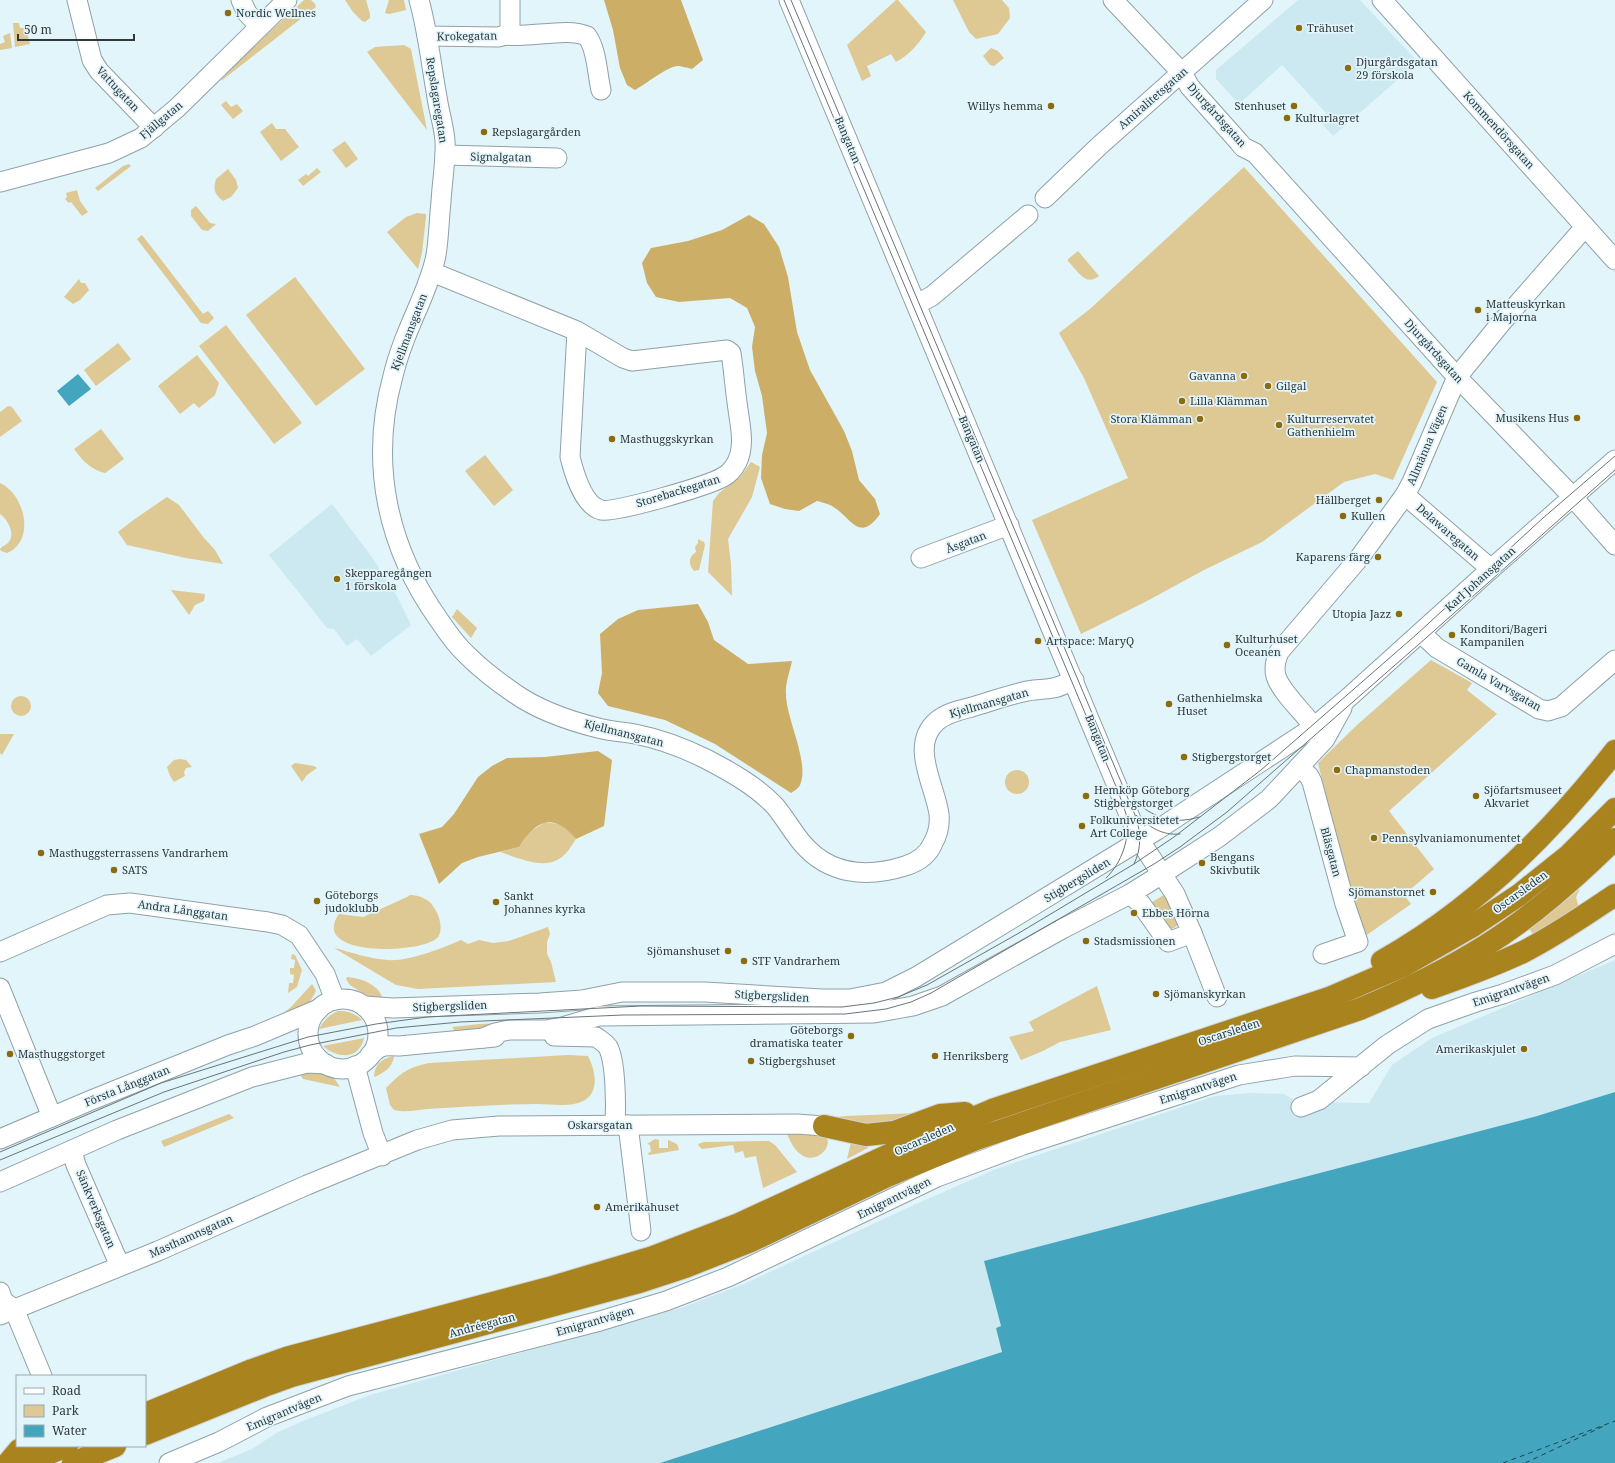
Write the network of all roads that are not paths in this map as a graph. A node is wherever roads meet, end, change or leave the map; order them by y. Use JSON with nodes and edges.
{"nodes":[{"id":1,"x":77,"y":0,"type":"edge"},
{"id":2,"x":241,"y":0,"type":"edge"},
{"id":3,"x":287,"y":0,"type":"edge"},
{"id":4,"x":419,"y":0,"type":"edge"},
{"id":5,"x":510,"y":0,"type":"edge"},
{"id":6,"x":789,"y":0,"type":"edge"},
{"id":7,"x":1113,"y":0,"type":"edge"},
{"id":8,"x":1263,"y":0,"type":"edge"},
{"id":9,"x":1382,"y":0,"type":"edge"},
{"id":10,"x":259,"y":26,"type":"junction"},
{"id":11,"x":506,"y":35,"type":"junction"},
{"id":12,"x":427,"y":36,"type":"junction"},
{"id":13,"x":1182,"y":73,"type":"junction"},
{"id":14,"x":601,"y":90,"type":"dead end"},
{"id":15,"x":154,"y":128,"type":"junction"},
{"id":16,"x":445,"y":155,"type":"junction"},
{"id":17,"x":557,"y":158,"type":"dead end"},
{"id":18,"x":0,"y":182,"type":"edge"},
{"id":19,"x":1044,"y":198,"type":"dead end"},
{"id":20,"x":1028,"y":215,"type":"dead end"},
{"id":21,"x":1586,"y":227,"type":"junction"},
{"id":22,"x":1615,"y":260,"type":"edge"},
{"id":23,"x":432,"y":272,"type":"junction"},
{"id":24,"x":917,"y":304,"type":"junction"},
{"id":25,"x":577,"y":331,"type":"junction"},
{"id":26,"x":1457,"y":377,"type":"junction"},
{"id":27,"x":1615,"y":460,"type":"edge"},
{"id":28,"x":1405,"y":495,"type":"junction"},
{"id":29,"x":1573,"y":498,"type":"junction"},
{"id":30,"x":1009,"y":525,"type":"junction"},
{"id":31,"x":1615,"y":545,"type":"edge"},
{"id":32,"x":921,"y":558,"type":"dead end"},
{"id":33,"x":1491,"y":569,"type":"junction"},
{"id":34,"x":1421,"y":634,"type":"junction"},
{"id":35,"x":1615,"y":660,"type":"edge"},
{"id":36,"x":1074,"y":680,"type":"junction"},
{"id":37,"x":1347,"y":699,"type":"junction"},
{"id":38,"x":1314,"y":726,"type":"junction"},
{"id":39,"x":1615,"y":751,"type":"edge"},
{"id":40,"x":1298,"y":767,"type":"junction"},
{"id":41,"x":1615,"y":809,"type":"edge"},
{"id":42,"x":1615,"y":839,"type":"edge"},
{"id":43,"x":1140,"y":841,"type":"junction"},
{"id":44,"x":1162,"y":874,"type":"junction"},
{"id":45,"x":1130,"y":894,"type":"junction"},
{"id":46,"x":1615,"y":895,"type":"edge"},
{"id":47,"x":1192,"y":933,"type":"junction"},
{"id":48,"x":1615,"y":944,"type":"edge"},
{"id":49,"x":0,"y":952,"type":"edge"},
{"id":50,"x":1323,"y":954,"type":"dead end"},
{"id":51,"x":0,"y":988,"type":"edge"},
{"id":52,"x":1217,"y":997,"type":"dead end"},
{"id":53,"x":327,"y":1004,"type":"junction"},
{"id":54,"x":364,"y":1006,"type":"junction"},
{"id":55,"x":1360,"y":1010,"type":"junction"},
{"id":56,"x":1269,"y":1019,"type":"junction"},
{"id":57,"x":255,"y":1036,"type":"joint"},
{"id":58,"x":483,"y":1038,"type":"junction"},
{"id":59,"x":370,"y":1055,"type":"junction"},
{"id":60,"x":326,"y":1064,"type":"junction"},
{"id":61,"x":355,"y":1066,"type":"junction"},
{"id":62,"x":1361,"y":1067,"type":"junction"},
{"id":63,"x":1301,"y":1107,"type":"dead end"},
{"id":64,"x":992,"y":1110,"type":"junction"},
{"id":65,"x":52,"y":1117,"type":"junction"},
{"id":66,"x":621,"y":1125,"type":"junction"},
{"id":67,"x":824,"y":1126,"type":"joint"},
{"id":68,"x":0,"y":1139,"type":"edge"},
{"id":69,"x":72,"y":1151,"type":"junction"},
{"id":70,"x":382,"y":1156,"type":"junction"},
{"id":71,"x":0,"y":1182,"type":"edge"},
{"id":72,"x":813,"y":1202,"type":"junction"},
{"id":73,"x":641,"y":1231,"type":"dead end"},
{"id":74,"x":120,"y":1266,"type":"junction"},
{"id":75,"x":0,"y":1292,"type":"edge"},
{"id":76,"x":7,"y":1312,"type":"edge"},
{"id":77,"x":41,"y":1375,"type":"edge"},
{"id":78,"x":146,"y":1414,"type":"edge"},
{"id":79,"x":146,"y":1434,"type":"edge"},
{"id":80,"x":26,"y":1447,"type":"edge"},
{"id":81,"x":65,"y":1447,"type":"edge"},
{"id":82,"x":113,"y":1447,"type":"edge"},
{"id":83,"x":8,"y":1463,"type":"edge"},
{"id":84,"x":25,"y":1463,"type":"edge"},
{"id":85,"x":73,"y":1463,"type":"edge"},
{"id":86,"x":169,"y":1463,"type":"edge"}],
"edges":[{"from":1,"to":15,"type":"street","name":"Vattugatan"},
{"from":2,"to":10,"type":"street"},
{"from":3,"to":10,"type":"street","name":"Fjällgatan"},
{"from":4,"to":12,"type":"street","name":"Repslagaregatan"},
{"from":5,"to":11,"type":"street","name":"Krokegatan"},
{"from":6,"to":24,"type":"street","name":"Bangatan"},
{"from":7,"to":13,"type":"street","name":"Djurgårdsgatan"},
{"from":8,"to":13,"type":"street","name":"Amiralitetsgatan"},
{"from":9,"to":21,"type":"street","name":"Kommendörsgatan"},
{"from":10,"to":15,"type":"street","name":"Fjällgatan"},
{"from":11,"to":12,"type":"street","name":"Krokegatan"},
{"from":11,"to":14,"type":"street","name":"Krokegatan"},
{"from":12,"to":16,"type":"street","name":"Repslagaregatan"},
{"from":13,"to":19,"type":"street","name":"Amiralitetsgatan"},
{"from":13,"to":26,"type":"street","name":"Djurgårdsgatan"},
{"from":15,"to":18,"type":"street","name":"Fjällgatan"},
{"from":16,"to":17,"type":"street","name":"Signalgatan"},
{"from":16,"to":23,"type":"street","name":"Repslagaregatan"},
{"from":20,"to":24,"type":"street"},
{"from":21,"to":22,"type":"street","name":"Kommendörsgatan"},
{"from":21,"to":26,"type":"street","name":"Allmänna Vägen"},
{"from":23,"to":25,"type":"street","name":"Storebackegatan"},
{"from":23,"to":36,"type":"street","name":"Kjellmansgatan"},
{"from":24,"to":30,"type":"street","name":"Bangatan"},
{"from":25,"to":25,"type":"street","name":"Storebackegatan"},
{"from":26,"to":28,"type":"street","name":"Allmänna Vägen"},
{"from":26,"to":29,"type":"street","name":"Djurgårdsgatan"},
{"from":27,"to":29,"type":"street","name":"Karl Johansgatan"},
{"from":28,"to":33,"type":"street","name":"Delawaregatan"},
{"from":28,"to":38,"type":"street","name":"Allmänna Vägen"},
{"from":29,"to":31,"type":"street","name":"Djurgårdsgatan"},
{"from":29,"to":33,"type":"street","name":"Karl Johansgatan"},
{"from":30,"to":32,"type":"street","name":"Åsgatan"},
{"from":30,"to":36,"type":"street","name":"Bangatan"},
{"from":33,"to":34,"type":"street","name":"Karl Johansgatan"},
{"from":34,"to":35,"type":"street","name":"Gamla Varvsgatan"},
{"from":34,"to":37,"type":"street","name":"Karl Johansgatan"},
{"from":36,"to":43,"type":"street","name":"Bangatan"},
{"from":37,"to":38,"type":"street"},
{"from":37,"to":40,"type":"street"},
{"from":38,"to":43,"type":"street"},
{"from":39,"to":56,"type":"highway"},
{"from":40,"to":44,"type":"street"},
{"from":40,"to":50,"type":"street","name":"Bläsgatan"},
{"from":41,"to":56,"type":"highway","name":"Oscarsleden"},
{"from":42,"to":55,"type":"highway","name":"Oscarsleden"},
{"from":43,"to":44,"type":"street","name":"Bangatan"},
{"from":43,"to":54,"type":"street","name":"Stigbergsliden"},
{"from":44,"to":45,"type":"street"},
{"from":44,"to":47,"type":"street","name":"Bangatan"},
{"from":45,"to":47,"type":"street"},
{"from":45,"to":58,"type":"street","name":"Stigbergsliden"},
{"from":46,"to":55,"type":"highway"},
{"from":47,"to":52,"type":"street","name":"Bangatan"},
{"from":48,"to":62,"type":"street","name":"Emigrantvägen"},
{"from":49,"to":53,"type":"street","name":"Andra Långgatan"},
{"from":51,"to":65,"type":"street"},
{"from":53,"to":54,"type":"street","name":"Stigbergsliden"},
{"from":53,"to":57,"type":"street","name":"Stigbergsliden"},
{"from":53,"to":60,"type":"street"},
{"from":54,"to":59,"type":"street"},
{"from":55,"to":72,"type":"highway","name":"Oscarsleden"},
{"from":56,"to":64,"type":"highway","name":"Oscarsleden"},
{"from":57,"to":65,"type":"street","name":"Första Långgatan"},
{"from":58,"to":59,"type":"street","name":"Stigbergsliden"},
{"from":58,"to":66,"type":"street","name":"Stigbergsliden"},
{"from":59,"to":61,"type":"street","name":"Stigbergsliden"},
{"from":60,"to":61,"type":"street"},
{"from":60,"to":69,"type":"street"},
{"from":61,"to":70,"type":"street"},
{"from":62,"to":63,"type":"street"},
{"from":62,"to":86,"type":"street","name":"Emigrantvägen"},
{"from":64,"to":67,"type":"highway"},
{"from":64,"to":72,"type":"highway","name":"Oscarsleden"},
{"from":65,"to":68,"type":"street","name":"Första Långgatan"},
{"from":66,"to":67,"type":"street","name":"Oskarsgatan"},
{"from":66,"to":70,"type":"street","name":"Oskarsgatan"},
{"from":66,"to":73,"type":"street"},
{"from":69,"to":71,"type":"street"},
{"from":69,"to":74,"type":"street","name":"Sänkverksgatan"},
{"from":70,"to":74,"type":"street","name":"Masthamnsgatan"},
{"from":72,"to":78,"type":"highway","name":"Andréegatan"},
{"from":72,"to":79,"type":"highway","name":"Andréegatan"},
{"from":74,"to":76,"type":"street","name":"Masthamnsgatan"},
{"from":75,"to":76,"type":"street"},
{"from":76,"to":77,"type":"street"},
{"from":80,"to":83,"type":"highway"},
{"from":81,"to":84,"type":"highway"},
{"from":82,"to":85,"type":"highway"}]}
